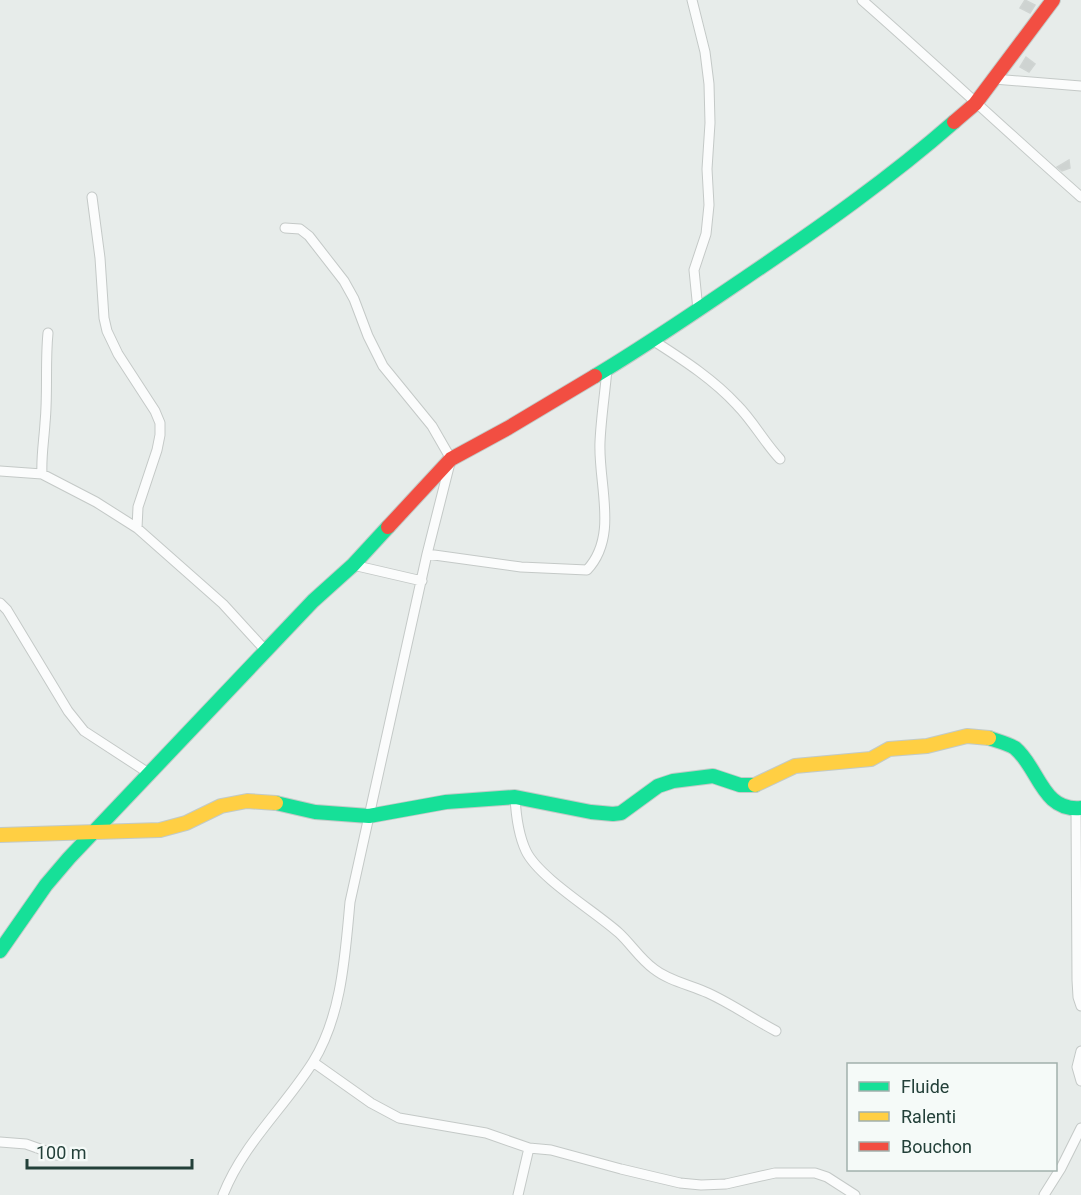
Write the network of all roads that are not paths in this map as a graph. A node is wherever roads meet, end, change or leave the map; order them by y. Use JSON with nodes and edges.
{"nodes":[{"id":1,"x":692,"y":0,"type":"edge"},
{"id":2,"x":862,"y":0,"type":"edge"},
{"id":3,"x":1053,"y":0,"type":"edge"},
{"id":4,"x":994,"y":79,"type":"junction"},
{"id":5,"x":1081,"y":86,"type":"edge"},
{"id":6,"x":975,"y":104,"type":"junction"},
{"id":7,"x":92,"y":196,"type":"dead end"},
{"id":8,"x":1081,"y":197,"type":"edge"},
{"id":9,"x":285,"y":228,"type":"dead end"},
{"id":10,"x":698,"y":310,"type":"junction"},
{"id":11,"x":48,"y":333,"type":"dead end"},
{"id":12,"x":653,"y":338,"type":"junction"},
{"id":13,"x":607,"y":369,"type":"junction"},
{"id":14,"x":451,"y":459,"type":"junction"},
{"id":15,"x":780,"y":459,"type":"dead end"},
{"id":16,"x":0,"y":471,"type":"edge"},
{"id":17,"x":42,"y":474,"type":"junction"},
{"id":18,"x":137,"y":528,"type":"junction"},
{"id":19,"x":427,"y":554,"type":"junction"},
{"id":20,"x":353,"y":564,"type":"junction"},
{"id":21,"x":422,"y":581,"type":"junction"},
{"id":22,"x":0,"y":603,"type":"edge"},
{"id":23,"x":266,"y":651,"type":"junction"},
{"id":24,"x":150,"y":774,"type":"junction"},
{"id":25,"x":515,"y":797,"type":"junction"},
{"id":26,"x":1079,"y":808,"type":"edge"},
{"id":27,"x":369,"y":816,"type":"junction"},
{"id":28,"x":94,"y":832,"type":"junction"},
{"id":29,"x":0,"y":835,"type":"edge"},
{"id":30,"x":0,"y":951,"type":"edge"},
{"id":31,"x":1081,"y":1006,"type":"edge"},
{"id":32,"x":776,"y":1031,"type":"dead end"},
{"id":33,"x":1081,"y":1051,"type":"edge"},
{"id":34,"x":313,"y":1062,"type":"junction"},
{"id":35,"x":1081,"y":1081,"type":"edge"},
{"id":36,"x":1081,"y":1128,"type":"edge"},
{"id":37,"x":0,"y":1142,"type":"edge"},
{"id":38,"x":528,"y":1148,"type":"junction"},
{"id":39,"x":57,"y":1155,"type":"dead end"},
{"id":40,"x":223,"y":1195,"type":"edge"},
{"id":41,"x":518,"y":1195,"type":"edge"},
{"id":42,"x":855,"y":1195,"type":"edge"},
{"id":43,"x":1044,"y":1195,"type":"edge"}],
"edges":[{"from":1,"to":10,"type":"street"},
{"from":2,"to":6,"type":"street"},
{"from":3,"to":4,"type":"street"},
{"from":4,"to":5,"type":"street"},
{"from":4,"to":6,"type":"street"},
{"from":6,"to":8,"type":"street"},
{"from":6,"to":10,"type":"street"},
{"from":7,"to":18,"type":"street"},
{"from":9,"to":14,"type":"street"},
{"from":10,"to":12,"type":"street"},
{"from":11,"to":17,"type":"street"},
{"from":12,"to":13,"type":"street"},
{"from":12,"to":15,"type":"street"},
{"from":13,"to":14,"type":"street"},
{"from":13,"to":19,"type":"street"},
{"from":14,"to":19,"type":"street"},
{"from":14,"to":20,"type":"street"},
{"from":16,"to":17,"type":"street"},
{"from":17,"to":18,"type":"street"},
{"from":18,"to":23,"type":"street"},
{"from":19,"to":21,"type":"street"},
{"from":20,"to":21,"type":"street"},
{"from":20,"to":23,"type":"street"},
{"from":21,"to":27,"type":"street"},
{"from":22,"to":24,"type":"street"},
{"from":23,"to":24,"type":"street"},
{"from":24,"to":28,"type":"street"},
{"from":25,"to":26,"type":"street"},
{"from":25,"to":27,"type":"street"},
{"from":25,"to":32,"type":"street"},
{"from":26,"to":31,"type":"street"},
{"from":27,"to":28,"type":"street"},
{"from":27,"to":34,"type":"street"},
{"from":28,"to":29,"type":"street"},
{"from":28,"to":30,"type":"street"},
{"from":33,"to":35,"type":"street"},
{"from":34,"to":38,"type":"street"},
{"from":34,"to":40,"type":"street"},
{"from":36,"to":43,"type":"street"},
{"from":37,"to":39,"type":"street"},
{"from":38,"to":41,"type":"street"},
{"from":38,"to":42,"type":"street"}]}
